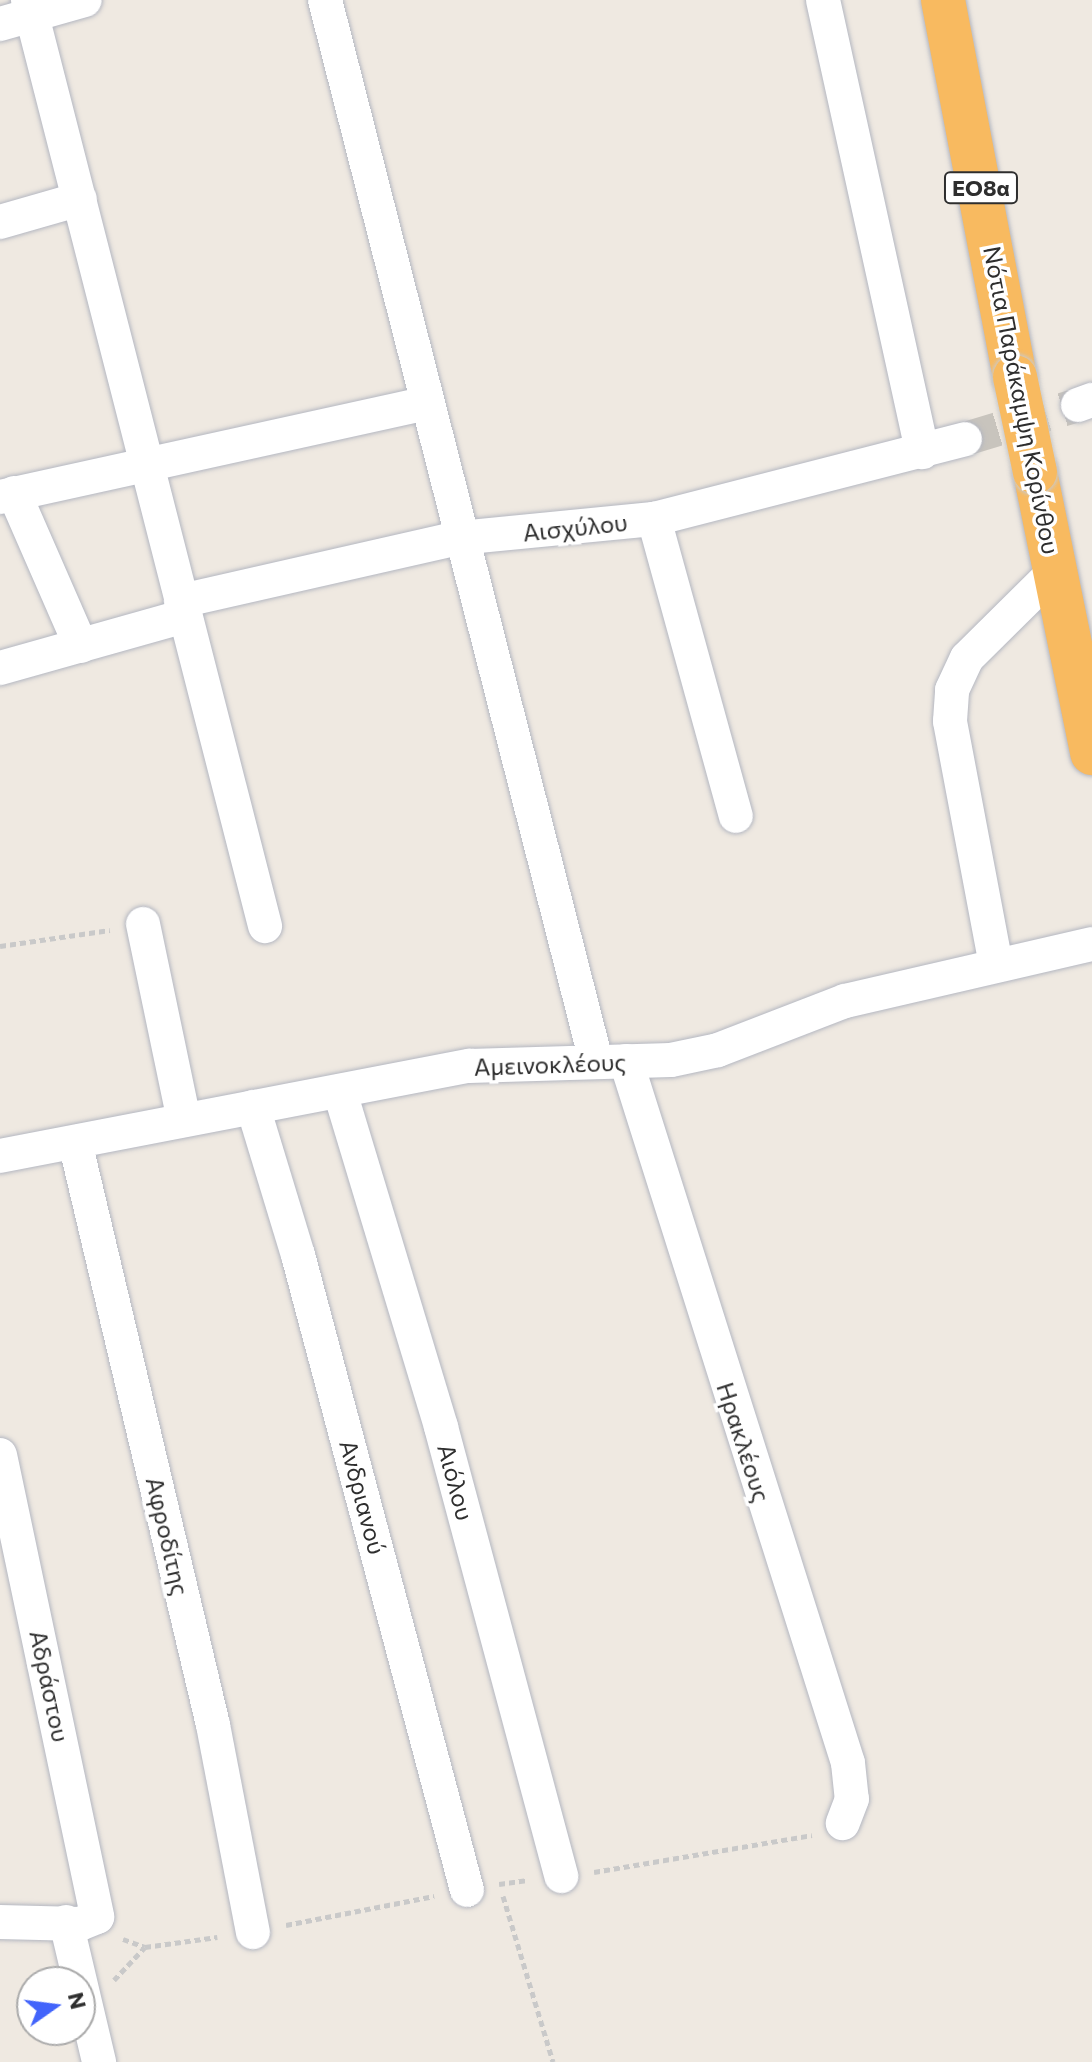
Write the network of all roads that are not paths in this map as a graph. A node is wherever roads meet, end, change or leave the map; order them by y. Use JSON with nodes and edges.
{"nodes":[{"id":1,"x":85,"y":0,"type":"edge"},
{"id":2,"x":325,"y":0,"type":"edge"},
{"id":3,"x":823,"y":0,"type":"edge"},
{"id":4,"x":943,"y":0,"type":"edge"},
{"id":5,"x":30,"y":7,"type":"edge"},
{"id":6,"x":0,"y":24,"type":"edge"},
{"id":7,"x":80,"y":199,"type":"junction"},
{"id":8,"x":0,"y":222,"type":"edge"},
{"id":9,"x":427,"y":403,"type":"junction"},
{"id":10,"x":965,"y":439,"type":"tunnel mouth"},
{"id":11,"x":922,"y":452,"type":"junction"},
{"id":12,"x":145,"y":461,"type":"junction"},
{"id":13,"x":7,"y":495,"type":"edge"},
{"id":14,"x":654,"y":519,"type":"junction"},
{"id":15,"x":459,"y":538,"type":"junction"},
{"id":16,"x":1055,"y":571,"type":"junction"},
{"id":17,"x":183,"y":608,"type":"junction"},
{"id":18,"x":81,"y":646,"type":"junction"},
{"id":19,"x":0,"y":668,"type":"edge"},
{"id":20,"x":1092,"y":753,"type":"edge"},
{"id":21,"x":736,"y":816,"type":"dead end"},
{"id":22,"x":143,"y":924,"type":"road end"},
{"id":23,"x":265,"y":926,"type":"dead end"},
{"id":24,"x":1092,"y":944,"type":"edge"},
{"id":25,"x":996,"y":965,"type":"junction"},
{"id":26,"x":611,"y":1061,"type":"junction"},
{"id":27,"x":340,"y":1092,"type":"junction"},
{"id":28,"x":253,"y":1107,"type":"junction"},
{"id":29,"x":184,"y":1120,"type":"junction"},
{"id":30,"x":75,"y":1142,"type":"junction"},
{"id":31,"x":0,"y":1156,"type":"edge"},
{"id":32,"x":0,"y":1455,"type":"edge"},
{"id":33,"x":843,"y":1823,"type":"dead end"},
{"id":34,"x":561,"y":1876,"type":"dead end"},
{"id":35,"x":483,"y":1887,"type":"road end"},
{"id":36,"x":82,"y":1919,"type":"junction"},
{"id":37,"x":0,"y":1922,"type":"edge"},
{"id":38,"x":253,"y":1932,"type":"dead end"},
{"id":39,"x":99,"y":2062,"type":"edge"}],
"edges":[{"from":1,"to":5,"type":"street"},
{"from":2,"to":9,"type":"street","name":"Ηρακλέους"},
{"from":3,"to":11,"type":"street"},
{"from":4,"to":16,"type":"highway","name":"Νότια Παράκαμψη Κορίνθου","number":"ΕΟ8α","bridge":true},
{"from":5,"to":6,"type":"street"},
{"from":5,"to":7,"type":"street"},
{"from":7,"to":8,"type":"street"},
{"from":7,"to":12,"type":"street"},
{"from":9,"to":12,"type":"street"},
{"from":9,"to":15,"type":"street","name":"Ηρακλέους"},
{"from":10,"to":11,"type":"street","name":"Αισχύλου"},
{"from":11,"to":14,"type":"street","name":"Αισχύλου"},
{"from":12,"to":13,"type":"street"},
{"from":12,"to":17,"type":"street"},
{"from":13,"to":18,"type":"street"},
{"from":14,"to":15,"type":"street","name":"Αισχύλου"},
{"from":14,"to":21,"type":"street"},
{"from":15,"to":17,"type":"street","name":"Αισχύλου"},
{"from":15,"to":26,"type":"street","name":"Ηρακλέους"},
{"from":16,"to":20,"type":"highway","name":"Νότια Παράκαμψη Κορίνθου","number":"ΕΟ8α"},
{"from":16,"to":25,"type":"street"},
{"from":17,"to":18,"type":"street","name":"Αισχύλου"},
{"from":17,"to":23,"type":"street"},
{"from":18,"to":19,"type":"street","name":"Αισχύλου"},
{"from":22,"to":29,"type":"street"},
{"from":24,"to":25,"type":"street","name":"Αμεινοκλέους"},
{"from":25,"to":26,"type":"street","name":"Αμεινοκλέους"},
{"from":26,"to":27,"type":"street","name":"Αμεινοκλέους"},
{"from":26,"to":33,"type":"street","name":"Ηρακλέους"},
{"from":27,"to":28,"type":"street","name":"Αμεινοκλέους"},
{"from":27,"to":34,"type":"street","name":"Αιόλου"},
{"from":28,"to":29,"type":"street","name":"Αμεινοκλέους"},
{"from":28,"to":35,"type":"street","name":"Ανδριανού"},
{"from":29,"to":30,"type":"street","name":"Αμεινοκλέους"},
{"from":30,"to":31,"type":"street","name":"Αμεινοκλέους"},
{"from":30,"to":38,"type":"street","name":"Αφροδίτης"},
{"from":32,"to":36,"type":"street","name":"Αδράστου"},
{"from":36,"to":37,"type":"street"},
{"from":36,"to":39,"type":"street","name":"Αδράστου"}]}
